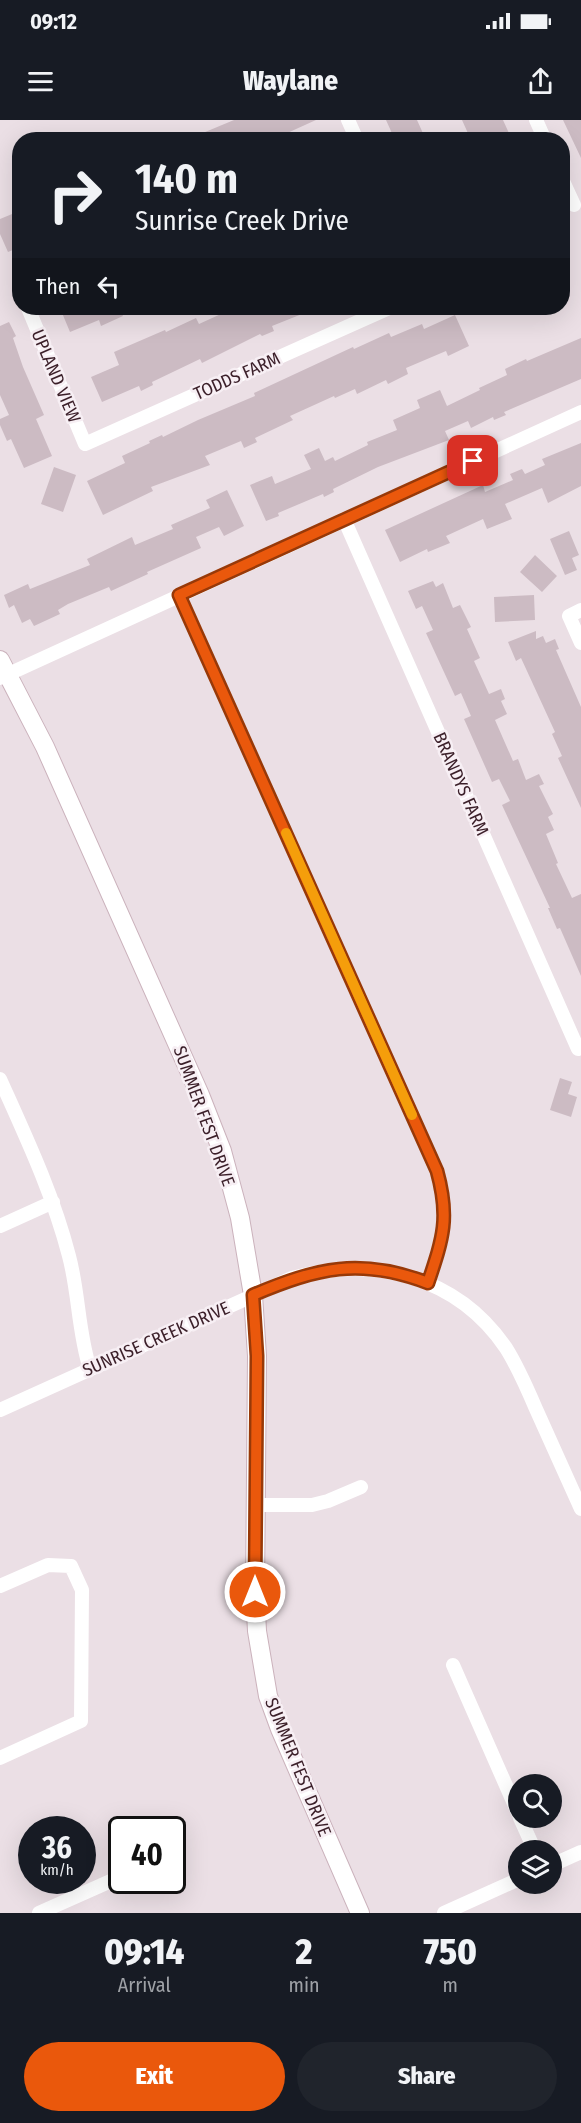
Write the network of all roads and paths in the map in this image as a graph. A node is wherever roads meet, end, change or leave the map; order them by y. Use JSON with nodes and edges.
{"nodes":[{"id":1,"x":570,"y":196,"type":"edge"},
{"id":2,"x":574,"y":205,"type":"dead end"},
{"id":3,"x":31,"y":315,"type":"edge"},
{"id":4,"x":373,"y":315,"type":"edge"},
{"id":5,"x":581,"y":412,"type":"edge"},
{"id":6,"x":85,"y":444,"type":"joint"},
{"id":7,"x":344,"y":519,"type":"junction"},
{"id":8,"x":179,"y":595,"type":"junction"},
{"id":9,"x":575,"y":613,"type":"edge"},
{"id":10,"x":581,"y":644,"type":"edge"},
{"id":11,"x":3,"y":671,"type":"edge"},
{"id":12,"x":580,"y":1048,"type":"edge"},
{"id":13,"x":0,"y":1079,"type":"edge"},
{"id":14,"x":53,"y":1202,"type":"junction"},
{"id":15,"x":0,"y":1226,"type":"edge"},
{"id":16,"x":428,"y":1283,"type":"junction"},
{"id":17,"x":253,"y":1295,"type":"junction"},
{"id":18,"x":90,"y":1369,"type":"junction"},
{"id":19,"x":0,"y":1410,"type":"edge"},
{"id":20,"x":361,"y":1486,"type":"dead end"},
{"id":21,"x":255,"y":1505,"type":"junction"},
{"id":22,"x":581,"y":1509,"type":"edge"},
{"id":23,"x":0,"y":1586,"type":"edge"},
{"id":24,"x":453,"y":1665,"type":"dead end"},
{"id":25,"x":0,"y":1758,"type":"edge"},
{"id":26,"x":508,"y":1789,"type":"edge"},
{"id":27,"x":581,"y":1852,"type":"edge"},
{"id":28,"x":562,"y":1861,"type":"edge"},
{"id":29,"x":108,"y":1882,"type":"edge"},
{"id":30,"x":508,"y":1885,"type":"edge"},
{"id":31,"x":39,"y":1913,"type":"edge"},
{"id":32,"x":360,"y":1913,"type":"edge"},
{"id":33,"x":444,"y":1913,"type":"edge"}],
"edges":[{"from":1,"to":2,"type":"street"},
{"from":3,"to":6,"type":"street","name":"UPLAND VIEW"},
{"from":4,"to":6,"type":"street","name":"TODDS FARM"},
{"from":5,"to":7,"type":"street"},
{"from":7,"to":8,"type":"street"},
{"from":7,"to":12,"type":"street","name":"BRANDYS FARM"},
{"from":8,"to":11,"type":"street"},
{"from":8,"to":16,"type":"street"},
{"from":9,"to":10,"type":"street"},
{"from":11,"to":17,"type":"street","name":"SUMMER FEST DRIVE"},
{"from":13,"to":14,"type":"street"},
{"from":14,"to":15,"type":"street"},
{"from":14,"to":18,"type":"street"},
{"from":16,"to":17,"type":"street","name":"SUNRISE CREEK DRIVE"},
{"from":16,"to":22,"type":"street","name":"SUNRISE CREEK DRIVE"},
{"from":17,"to":18,"type":"street","name":"SUNRISE CREEK DRIVE"},
{"from":17,"to":21,"type":"street","name":"SUMMER FEST DRIVE"},
{"from":18,"to":19,"type":"street","name":"SUNRISE CREEK DRIVE"},
{"from":20,"to":21,"type":"street"},
{"from":21,"to":32,"type":"street","name":"SUMMER FEST DRIVE"},
{"from":23,"to":25,"type":"street"},
{"from":24,"to":26,"type":"street"},
{"from":27,"to":28,"type":"street"},
{"from":29,"to":31,"type":"street"},
{"from":30,"to":33,"type":"street"}]}
